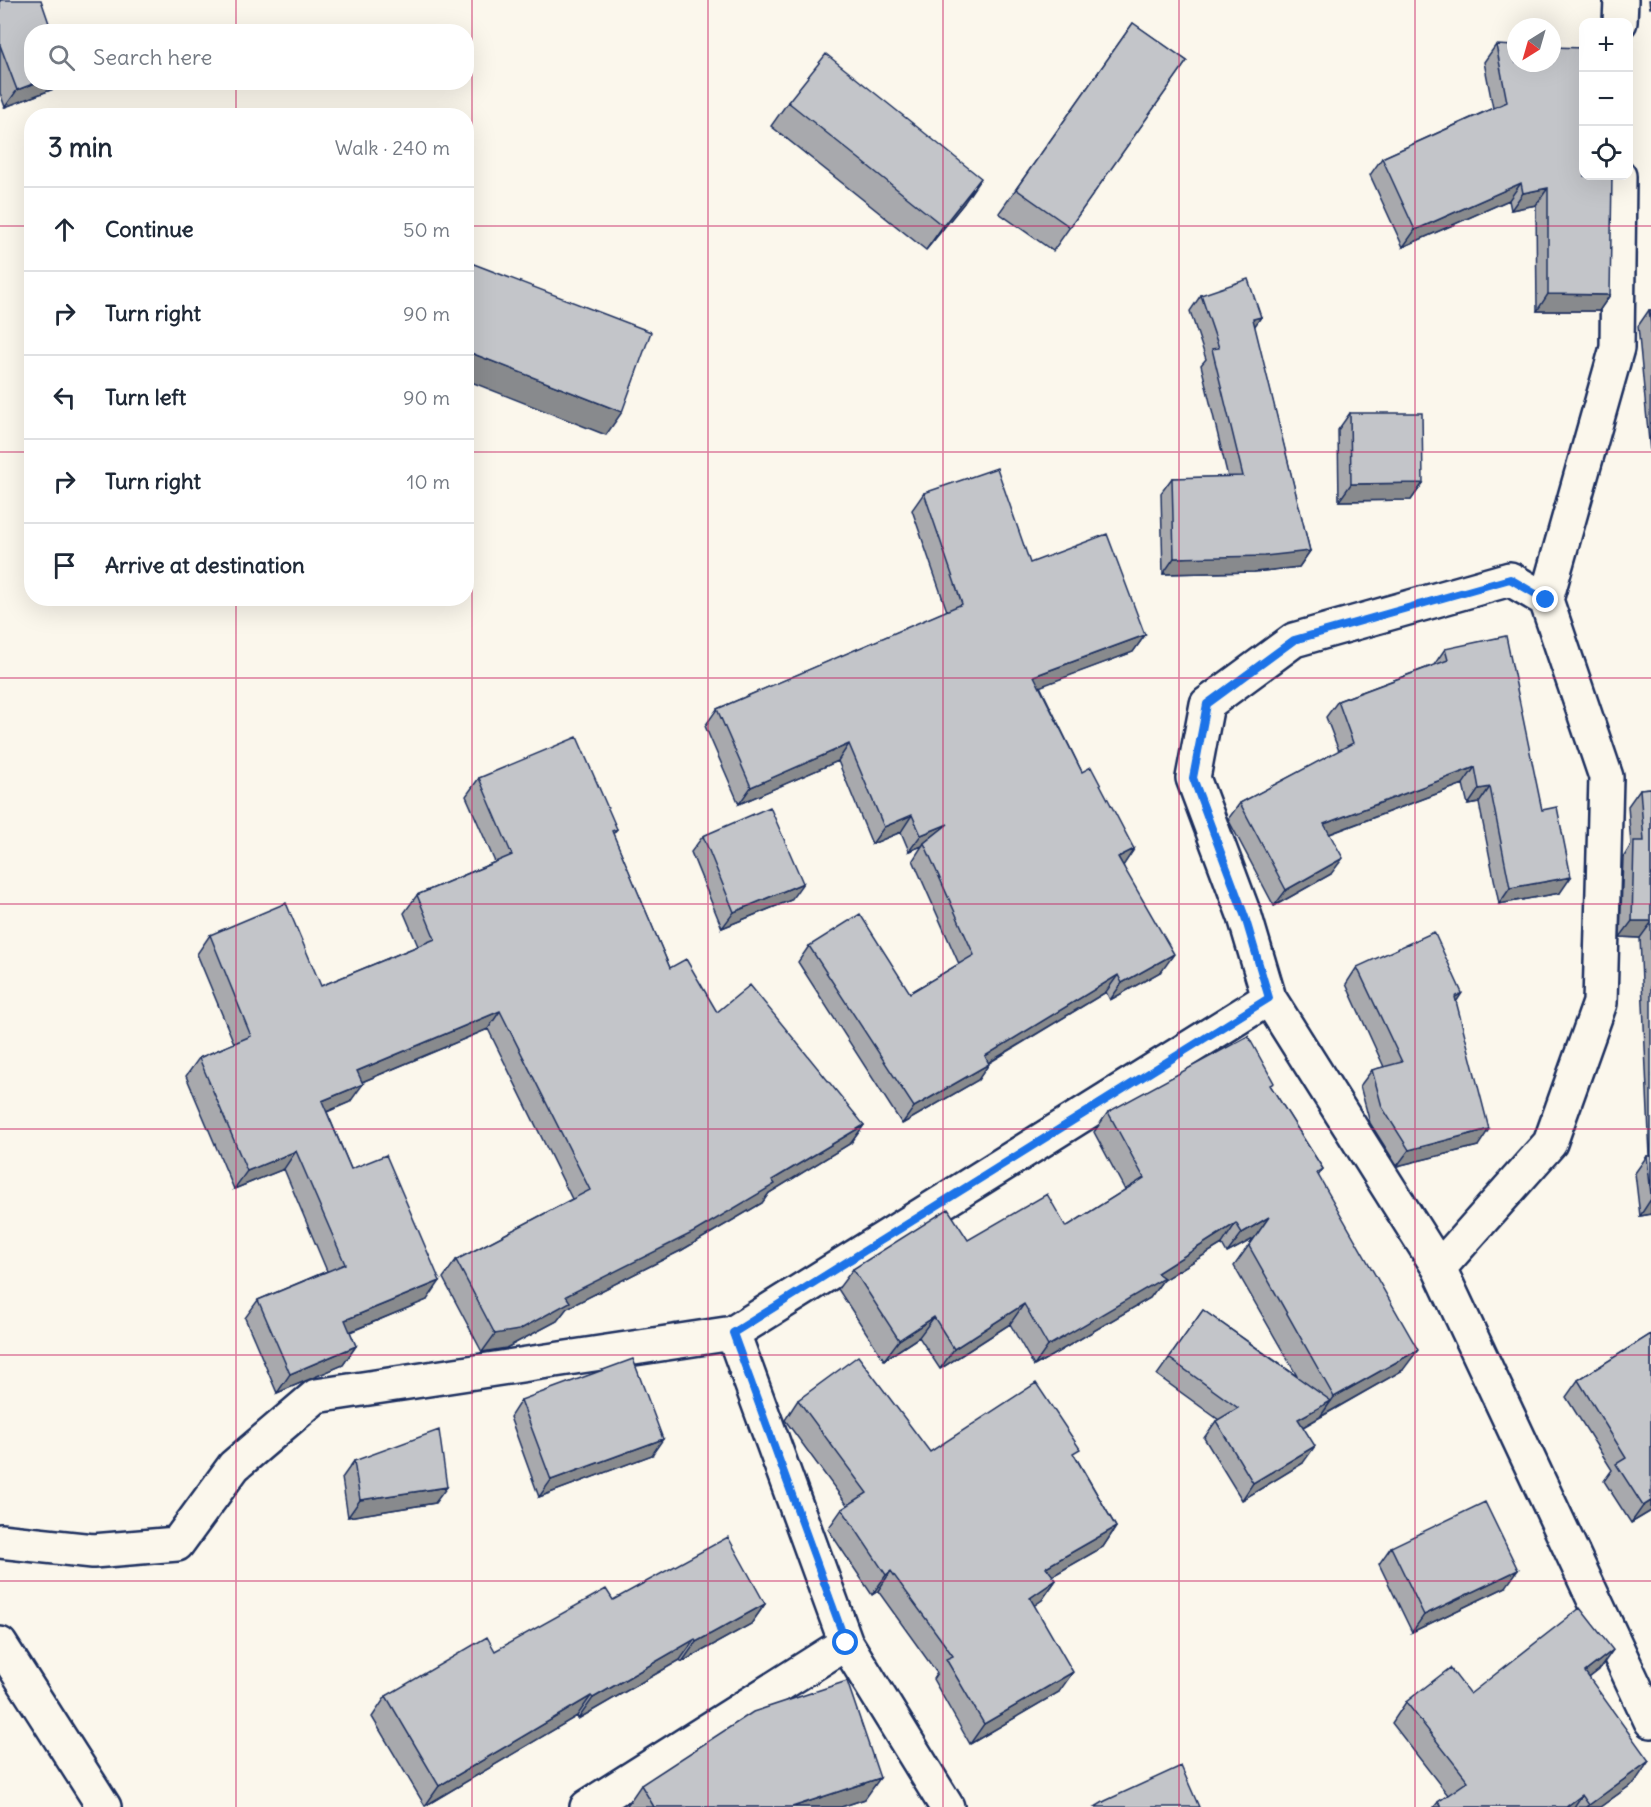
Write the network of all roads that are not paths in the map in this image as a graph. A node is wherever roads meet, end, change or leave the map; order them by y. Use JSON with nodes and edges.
{"nodes":[{"id":1,"x":1621,"y":0,"type":"edge"},
{"id":2,"x":1620,"y":18,"type":"edge"},
{"id":3,"x":1619,"y":180,"type":"edge"},
{"id":4,"x":1546,"y":600,"type":"junction"},
{"id":5,"x":1269,"y":998,"type":"junction"},
{"id":6,"x":1439,"y":1268,"type":"junction"},
{"id":7,"x":733,"y":1333,"type":"junction"},
{"id":8,"x":0,"y":1541,"type":"edge"},
{"id":9,"x":846,"y":1643,"type":"junction"},
{"id":10,"x":0,"y":1644,"type":"edge"},
{"id":11,"x":1651,"y":1721,"type":"edge"},
{"id":12,"x":104,"y":1807,"type":"edge"},
{"id":13,"x":587,"y":1807,"type":"edge"},
{"id":14,"x":947,"y":1807,"type":"edge"}],
"edges":[{"from":1,"to":2,"type":"street"},
{"from":3,"to":4,"type":"street"},
{"from":4,"to":5,"type":"street"},
{"from":4,"to":6,"type":"street"},
{"from":5,"to":6,"type":"street"},
{"from":5,"to":7,"type":"street"},
{"from":6,"to":11,"type":"street"},
{"from":7,"to":8,"type":"street"},
{"from":7,"to":9,"type":"street"},
{"from":9,"to":13,"type":"street"},
{"from":9,"to":14,"type":"street"},
{"from":10,"to":12,"type":"street"}]}
